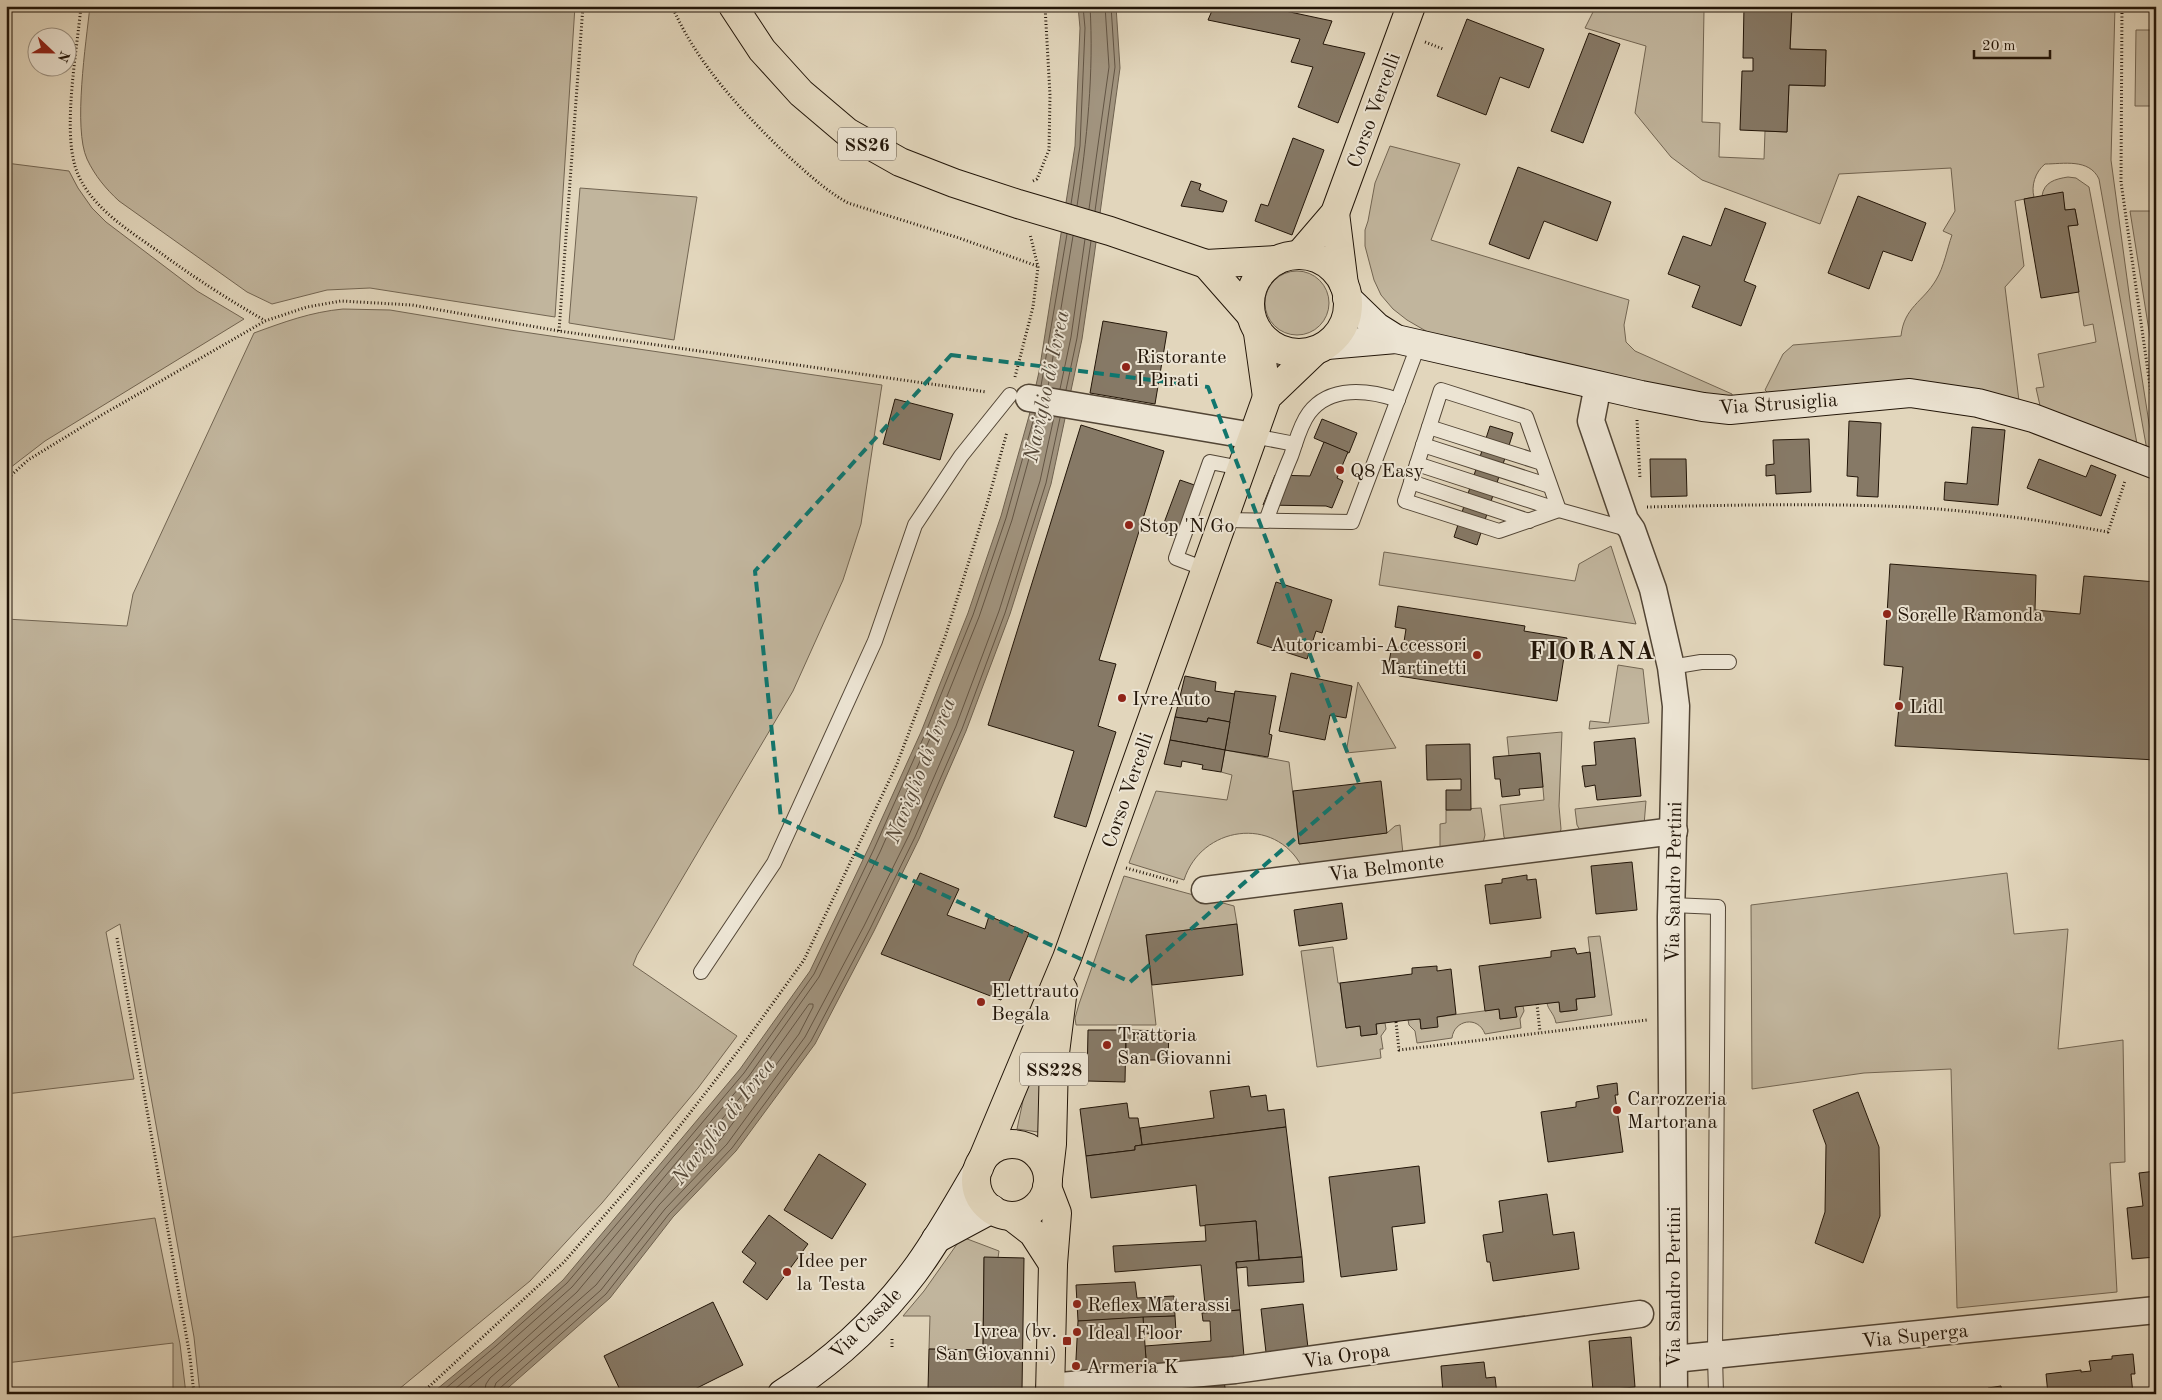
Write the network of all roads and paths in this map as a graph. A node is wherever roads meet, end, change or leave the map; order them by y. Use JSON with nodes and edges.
{"nodes":[{"id":1,"x":80,"y":6,"type":"edge"},
{"id":2,"x":583,"y":6,"type":"edge"},
{"id":3,"x":672,"y":6,"type":"edge"},
{"id":4,"x":733,"y":6,"type":"edge"},
{"id":5,"x":1045,"y":6,"type":"edge"},
{"id":6,"x":1411,"y":6,"type":"edge"},
{"id":7,"x":2122,"y":6,"type":"edge"},
{"id":8,"x":1018,"y":204,"type":"junction"},
{"id":9,"x":1335,"y":213,"type":"junction"},
{"id":10,"x":1288,"y":257,"type":"junction"},
{"id":11,"x":1206,"y":264,"type":"junction"},
{"id":12,"x":1038,"y":266,"type":"junction"},
{"id":13,"x":1346,"y":291,"type":"junction"},
{"id":14,"x":265,"y":321,"type":"junction"},
{"id":15,"x":1254,"y":323,"type":"junction"},
{"id":16,"x":559,"y":331,"type":"junction"},
{"id":17,"x":1407,"y":343,"type":"junction"},
{"id":18,"x":1320,"y":348,"type":"junction"},
{"id":19,"x":1598,"y":385,"type":"junction"},
{"id":20,"x":1641,"y":395,"type":"junction"},
{"id":21,"x":1019,"y":397,"type":"junction"},
{"id":22,"x":1266,"y":397,"type":"junction"},
{"id":23,"x":1398,"y":400,"type":"junction"},
{"id":24,"x":1429,"y":427,"type":"junction"},
{"id":25,"x":2156,"y":428,"type":"edge"},
{"id":26,"x":1252,"y":436,"type":"junction"},
{"id":27,"x":1295,"y":444,"type":"junction"},
{"id":28,"x":1423,"y":445,"type":"junction"},
{"id":29,"x":1417,"y":464,"type":"junction"},
{"id":30,"x":1542,"y":464,"type":"junction"},
{"id":31,"x":2156,"y":465,"type":"edge"},
{"id":32,"x":1241,"y":468,"type":"junction"},
{"id":33,"x":6,"y":480,"type":"edge"},
{"id":34,"x":1411,"y":482,"type":"junction"},
{"id":35,"x":2134,"y":482,"type":"dead end"},
{"id":36,"x":1550,"y":486,"type":"junction"},
{"id":37,"x":1640,"y":488,"type":"dead end"},
{"id":38,"x":1559,"y":510,"type":"junction"},
{"id":39,"x":1637,"y":519,"type":"junction"},
{"id":40,"x":1223,"y":520,"type":"junction"},
{"id":41,"x":1529,"y":520,"type":"junction"},
{"id":42,"x":1266,"y":521,"type":"junction"},
{"id":43,"x":1205,"y":569,"type":"junction"},
{"id":44,"x":1729,"y":662,"type":"dead end"},
{"id":45,"x":1671,"y":667,"type":"junction"},
{"id":46,"x":1674,"y":831,"type":"junction"},
{"id":47,"x":1102,"y":862,"type":"junction"},
{"id":48,"x":1205,"y":890,"type":"joint"},
{"id":49,"x":1672,"y":905,"type":"junction"},
{"id":50,"x":117,"y":938,"type":"dead end"},
{"id":51,"x":1067,"y":958,"type":"junction"},
{"id":52,"x":701,"y":972,"type":"dead end"},
{"id":53,"x":1537,"y":1004,"type":"dead end"},
{"id":54,"x":1672,"y":1017,"type":"junction"},
{"id":55,"x":1396,"y":1022,"type":"dead end"},
{"id":56,"x":1540,"y":1032,"type":"junction"},
{"id":57,"x":980,"y":1166,"type":"junction"},
{"id":58,"x":1048,"y":1184,"type":"junction"},
{"id":59,"x":1002,"y":1212,"type":"junction"},
{"id":60,"x":935,"y":1240,"type":"junction"},
{"id":61,"x":1053,"y":1264,"type":"junction"},
{"id":62,"x":2156,"y":1310,"type":"edge"},
{"id":63,"x":1640,"y":1314,"type":"dead end"},
{"id":64,"x":1715,"y":1356,"type":"junction"},
{"id":65,"x":1674,"y":1359,"type":"junction"},
{"id":66,"x":1050,"y":1390,"type":"edge"},
{"id":67,"x":787,"y":1393,"type":"edge"},
{"id":68,"x":194,"y":1394,"type":"edge"},
{"id":69,"x":421,"y":1394,"type":"edge"},
{"id":70,"x":1674,"y":1394,"type":"edge"},
{"id":71,"x":1716,"y":1394,"type":"edge"}],
"edges":[{"from":1,"to":14,"type":"path"},
{"from":2,"to":16,"type":"path"},
{"from":3,"to":12,"type":"path"},
{"from":4,"to":8,"type":"main road","number":"SS26"},
{"from":5,"to":8,"type":"path"},
{"from":6,"to":9,"type":"main road","name":"Corso Vercelli"},
{"from":7,"to":25,"type":"path"},
{"from":8,"to":11,"type":"main road","number":"SS26"},
{"from":8,"to":12,"type":"path"},
{"from":9,"to":10,"type":"main road","name":"Corso Vercelli"},
{"from":9,"to":13,"type":"main road","name":"Corso Vercelli"},
{"from":10,"to":11,"type":"main road","number":"SS26"},
{"from":10,"to":13,"type":"main road"},
{"from":10,"to":15,"type":"main road"},
{"from":11,"to":15,"type":"main road","number":"SS26"},
{"from":12,"to":21,"type":"path"},
{"from":13,"to":17,"type":"main road","name":"Via Strusiglia"},
{"from":13,"to":18,"type":"main road"},
{"from":14,"to":16,"type":"path"},
{"from":14,"to":33,"type":"path"},
{"from":15,"to":18,"type":"main road"},
{"from":15,"to":22,"type":"main road","name":"Corso Vercelli","number":"SS228"},
{"from":16,"to":21,"type":"path"},
{"from":17,"to":18,"type":"main road","name":"Via Strusiglia"},
{"from":17,"to":19,"type":"main road","name":"Via Strusiglia"},
{"from":17,"to":23,"type":"lane"},
{"from":18,"to":22,"type":"main road","name":"Corso Vercelli","number":"SS228"},
{"from":19,"to":20,"type":"main road","name":"Via Strusiglia"},
{"from":19,"to":39,"type":"street","name":"Via Sandro Pertini"},
{"from":20,"to":31,"type":"main road","name":"Via Strusiglia"},
{"from":20,"to":37,"type":"path"},
{"from":21,"to":26,"type":"street"},
{"from":21,"to":52,"type":"lane"},
{"from":21,"to":69,"type":"path"},
{"from":22,"to":26,"type":"main road","name":"Corso Vercelli","number":"SS228"},
{"from":23,"to":27,"type":"lane"},
{"from":23,"to":42,"type":"lane"},
{"from":24,"to":28,"type":"lane"},
{"from":24,"to":30,"type":"lane"},
{"from":24,"to":30,"type":"lane"},
{"from":26,"to":27,"type":"lane"},
{"from":26,"to":32,"type":"main road","name":"Corso Vercelli","number":"SS228"},
{"from":27,"to":42,"type":"lane"},
{"from":28,"to":29,"type":"lane"},
{"from":28,"to":36,"type":"lane"},
{"from":29,"to":34,"type":"lane"},
{"from":29,"to":38,"type":"lane"},
{"from":30,"to":36,"type":"lane"},
{"from":32,"to":40,"type":"main road","name":"Corso Vercelli","number":"SS228"},
{"from":32,"to":43,"type":"lane"},
{"from":34,"to":41,"type":"lane"},
{"from":34,"to":41,"type":"lane"},
{"from":35,"to":39,"type":"path"},
{"from":36,"to":38,"type":"lane"},
{"from":38,"to":39,"type":"lane"},
{"from":38,"to":41,"type":"lane"},
{"from":39,"to":45,"type":"street","name":"Via Sandro Pertini"},
{"from":40,"to":42,"type":"lane"},
{"from":40,"to":43,"type":"main road","name":"Corso Vercelli","number":"SS228"},
{"from":43,"to":47,"type":"main road","name":"Corso Vercelli","number":"SS228"},
{"from":44,"to":45,"type":"lane"},
{"from":45,"to":46,"type":"street","name":"Via Sandro Pertini"},
{"from":46,"to":48,"type":"street","name":"Via Belmonte"},
{"from":46,"to":49,"type":"street","name":"Via Sandro Pertini"},
{"from":47,"to":48,"type":"path"},
{"from":47,"to":51,"type":"main road","name":"Corso Vercelli","number":"SS228"},
{"from":49,"to":54,"type":"street","name":"Via Sandro Pertini"},
{"from":49,"to":64,"type":"lane"},
{"from":50,"to":68,"type":"path"},
{"from":51,"to":57,"type":"main road","name":"Corso Vercelli","number":"SS228"},
{"from":51,"to":58,"type":"main road","name":"Corso Vercelli","number":"SS228"},
{"from":53,"to":56,"type":"path"},
{"from":54,"to":56,"type":"path"},
{"from":54,"to":65,"type":"street","name":"Via Sandro Pertini"},
{"from":55,"to":56,"type":"path"},
{"from":57,"to":58,"type":"main road"},
{"from":57,"to":59,"type":"main road"},
{"from":57,"to":60,"type":"main road","name":"Via Casale"},
{"from":58,"to":59,"type":"main road"},
{"from":58,"to":61,"type":"main road","name":"Corso Vercelli","number":"SS228"},
{"from":59,"to":60,"type":"main road","name":"Via Casale"},
{"from":59,"to":61,"type":"main road"},
{"from":60,"to":67,"type":"main road","name":"Via Casale"},
{"from":61,"to":66,"type":"main road","name":"Corso Vercelli","number":"SS228"},
{"from":62,"to":64,"type":"street","name":"Via Superga"},
{"from":63,"to":66,"type":"street","name":"Via Oropa"},
{"from":64,"to":65,"type":"street","name":"Via Superga"},
{"from":64,"to":71,"type":"lane"},
{"from":65,"to":70,"type":"street","name":"Via Sandro Pertini"}]}
